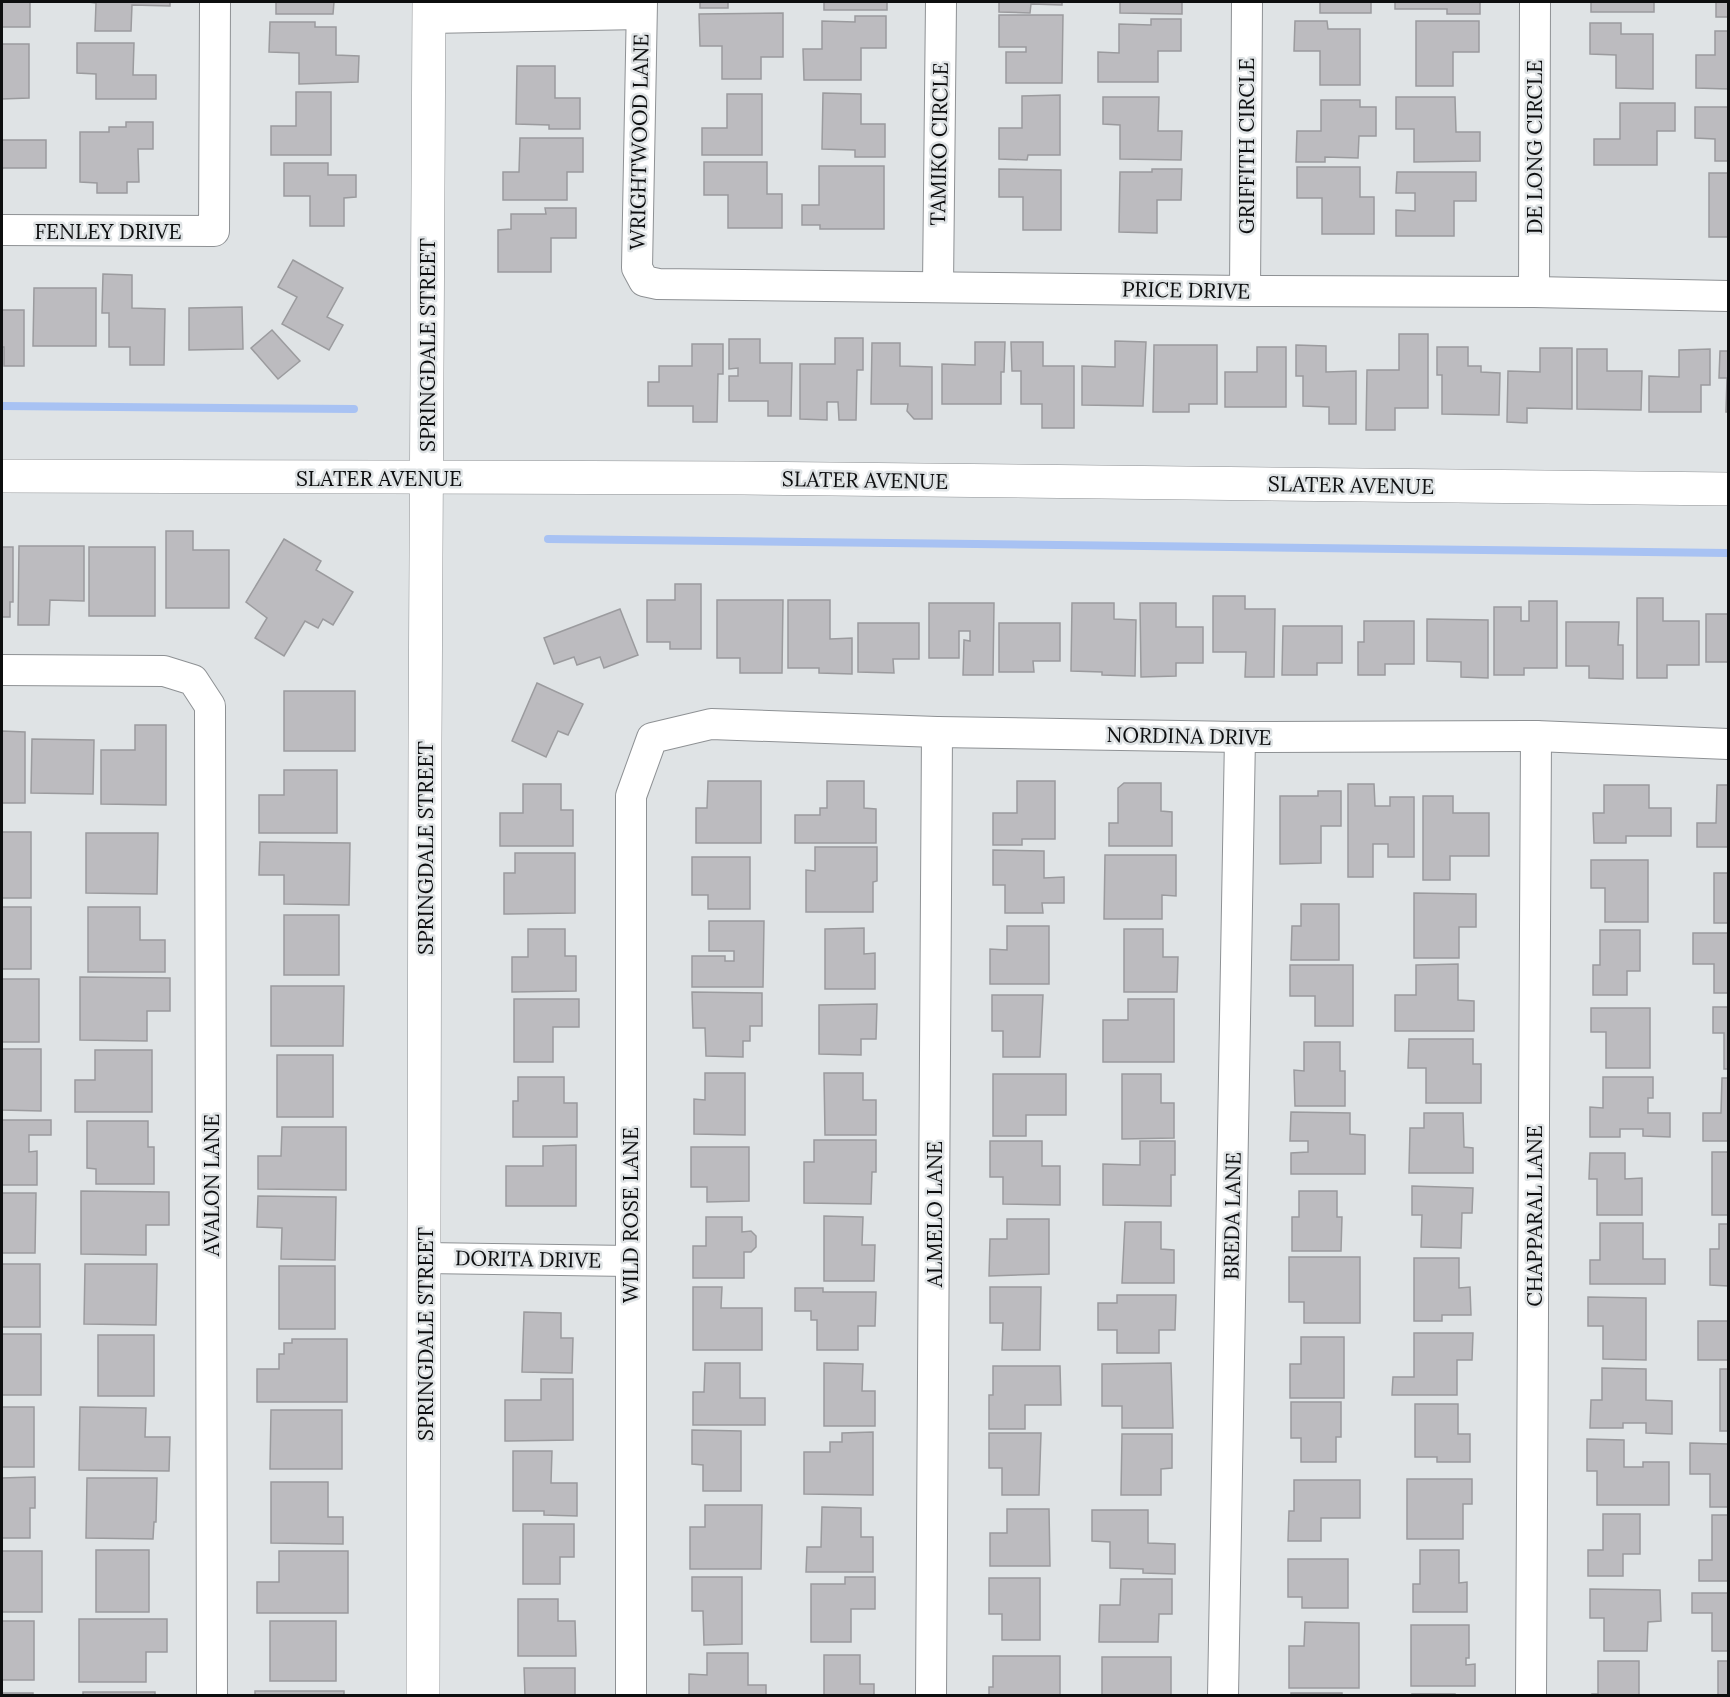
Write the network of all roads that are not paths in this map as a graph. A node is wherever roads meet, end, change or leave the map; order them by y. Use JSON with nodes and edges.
{"nodes":[{"id":1,"x":215,"y":2,"type":"edge"},
{"id":2,"x":941,"y":2,"type":"edge"},
{"id":3,"x":1247,"y":2,"type":"edge"},
{"id":4,"x":1535,"y":2,"type":"edge"},
{"id":5,"x":641,"y":8,"type":"edge"},
{"id":6,"x":429,"y":10,"type":"edge"},
{"id":7,"x":2,"y":230,"type":"edge"},
{"id":8,"x":644,"y":281,"type":"joint"},
{"id":9,"x":938,"y":286,"type":"junction"},
{"id":10,"x":1245,"y":291,"type":"junction"},
{"id":11,"x":1534,"y":292,"type":"junction"},
{"id":12,"x":1728,"y":296,"type":"edge"},
{"id":13,"x":2,"y":476,"type":"edge"},
{"id":14,"x":428,"y":478,"type":"junction"},
{"id":15,"x":1728,"y":489,"type":"edge"},
{"id":16,"x":2,"y":670,"type":"edge"},
{"id":17,"x":937,"y":732,"type":"junction"},
{"id":18,"x":1536,"y":736,"type":"junction"},
{"id":19,"x":1240,"y":737,"type":"junction"},
{"id":20,"x":652,"y":738,"type":"joint"},
{"id":21,"x":1728,"y":744,"type":"edge"},
{"id":22,"x":425,"y":1258,"type":"junction"},
{"id":23,"x":630,"y":1261,"type":"junction"},
{"id":24,"x":212,"y":1695,"type":"edge"},
{"id":25,"x":423,"y":1695,"type":"edge"},
{"id":26,"x":631,"y":1695,"type":"edge"},
{"id":27,"x":931,"y":1695,"type":"edge"},
{"id":28,"x":1223,"y":1695,"type":"edge"},
{"id":29,"x":1531,"y":1695,"type":"edge"}],
"edges":[{"from":1,"to":7,"type":"street","name":"FENLEY DRIVE"},
{"from":2,"to":9,"type":"street","name":"TAMIKO CIRCLE"},
{"from":3,"to":10,"type":"street","name":"GRIFFITH CIRCLE"},
{"from":4,"to":11,"type":"street","name":"DE LONG CIRCLE"},
{"from":5,"to":6,"type":"street"},
{"from":5,"to":8,"type":"street","name":"WRIGHTWOOD LANE"},
{"from":6,"to":14,"type":"street","name":"SPRINGDALE STREET"},
{"from":8,"to":9,"type":"street","name":"PRICE DRIVE"},
{"from":9,"to":10,"type":"street","name":"PRICE DRIVE"},
{"from":10,"to":11,"type":"street","name":"PRICE DRIVE"},
{"from":11,"to":12,"type":"street","name":"PRICE DRIVE"},
{"from":13,"to":14,"type":"street","name":"SLATER AVENUE"},
{"from":14,"to":15,"type":"street","name":"SLATER AVENUE"},
{"from":14,"to":22,"type":"street","name":"SPRINGDALE STREET"},
{"from":16,"to":24,"type":"street","name":"AVALON LANE"},
{"from":17,"to":19,"type":"street","name":"NORDINA DRIVE"},
{"from":17,"to":20,"type":"street","name":"NORDINA DRIVE"},
{"from":17,"to":27,"type":"street","name":"ALMELO LANE"},
{"from":18,"to":19,"type":"street","name":"NORDINA DRIVE"},
{"from":18,"to":21,"type":"street","name":"NORDINA DRIVE"},
{"from":18,"to":29,"type":"street","name":"CHAPPARAL LANE"},
{"from":19,"to":28,"type":"street","name":"BREDA LANE"},
{"from":20,"to":23,"type":"street","name":"WILD ROSE LANE"},
{"from":22,"to":23,"type":"street","name":"DORITA DRIVE"},
{"from":22,"to":25,"type":"street","name":"SPRINGDALE STREET"},
{"from":23,"to":26,"type":"street","name":"WILD ROSE LANE"}]}
